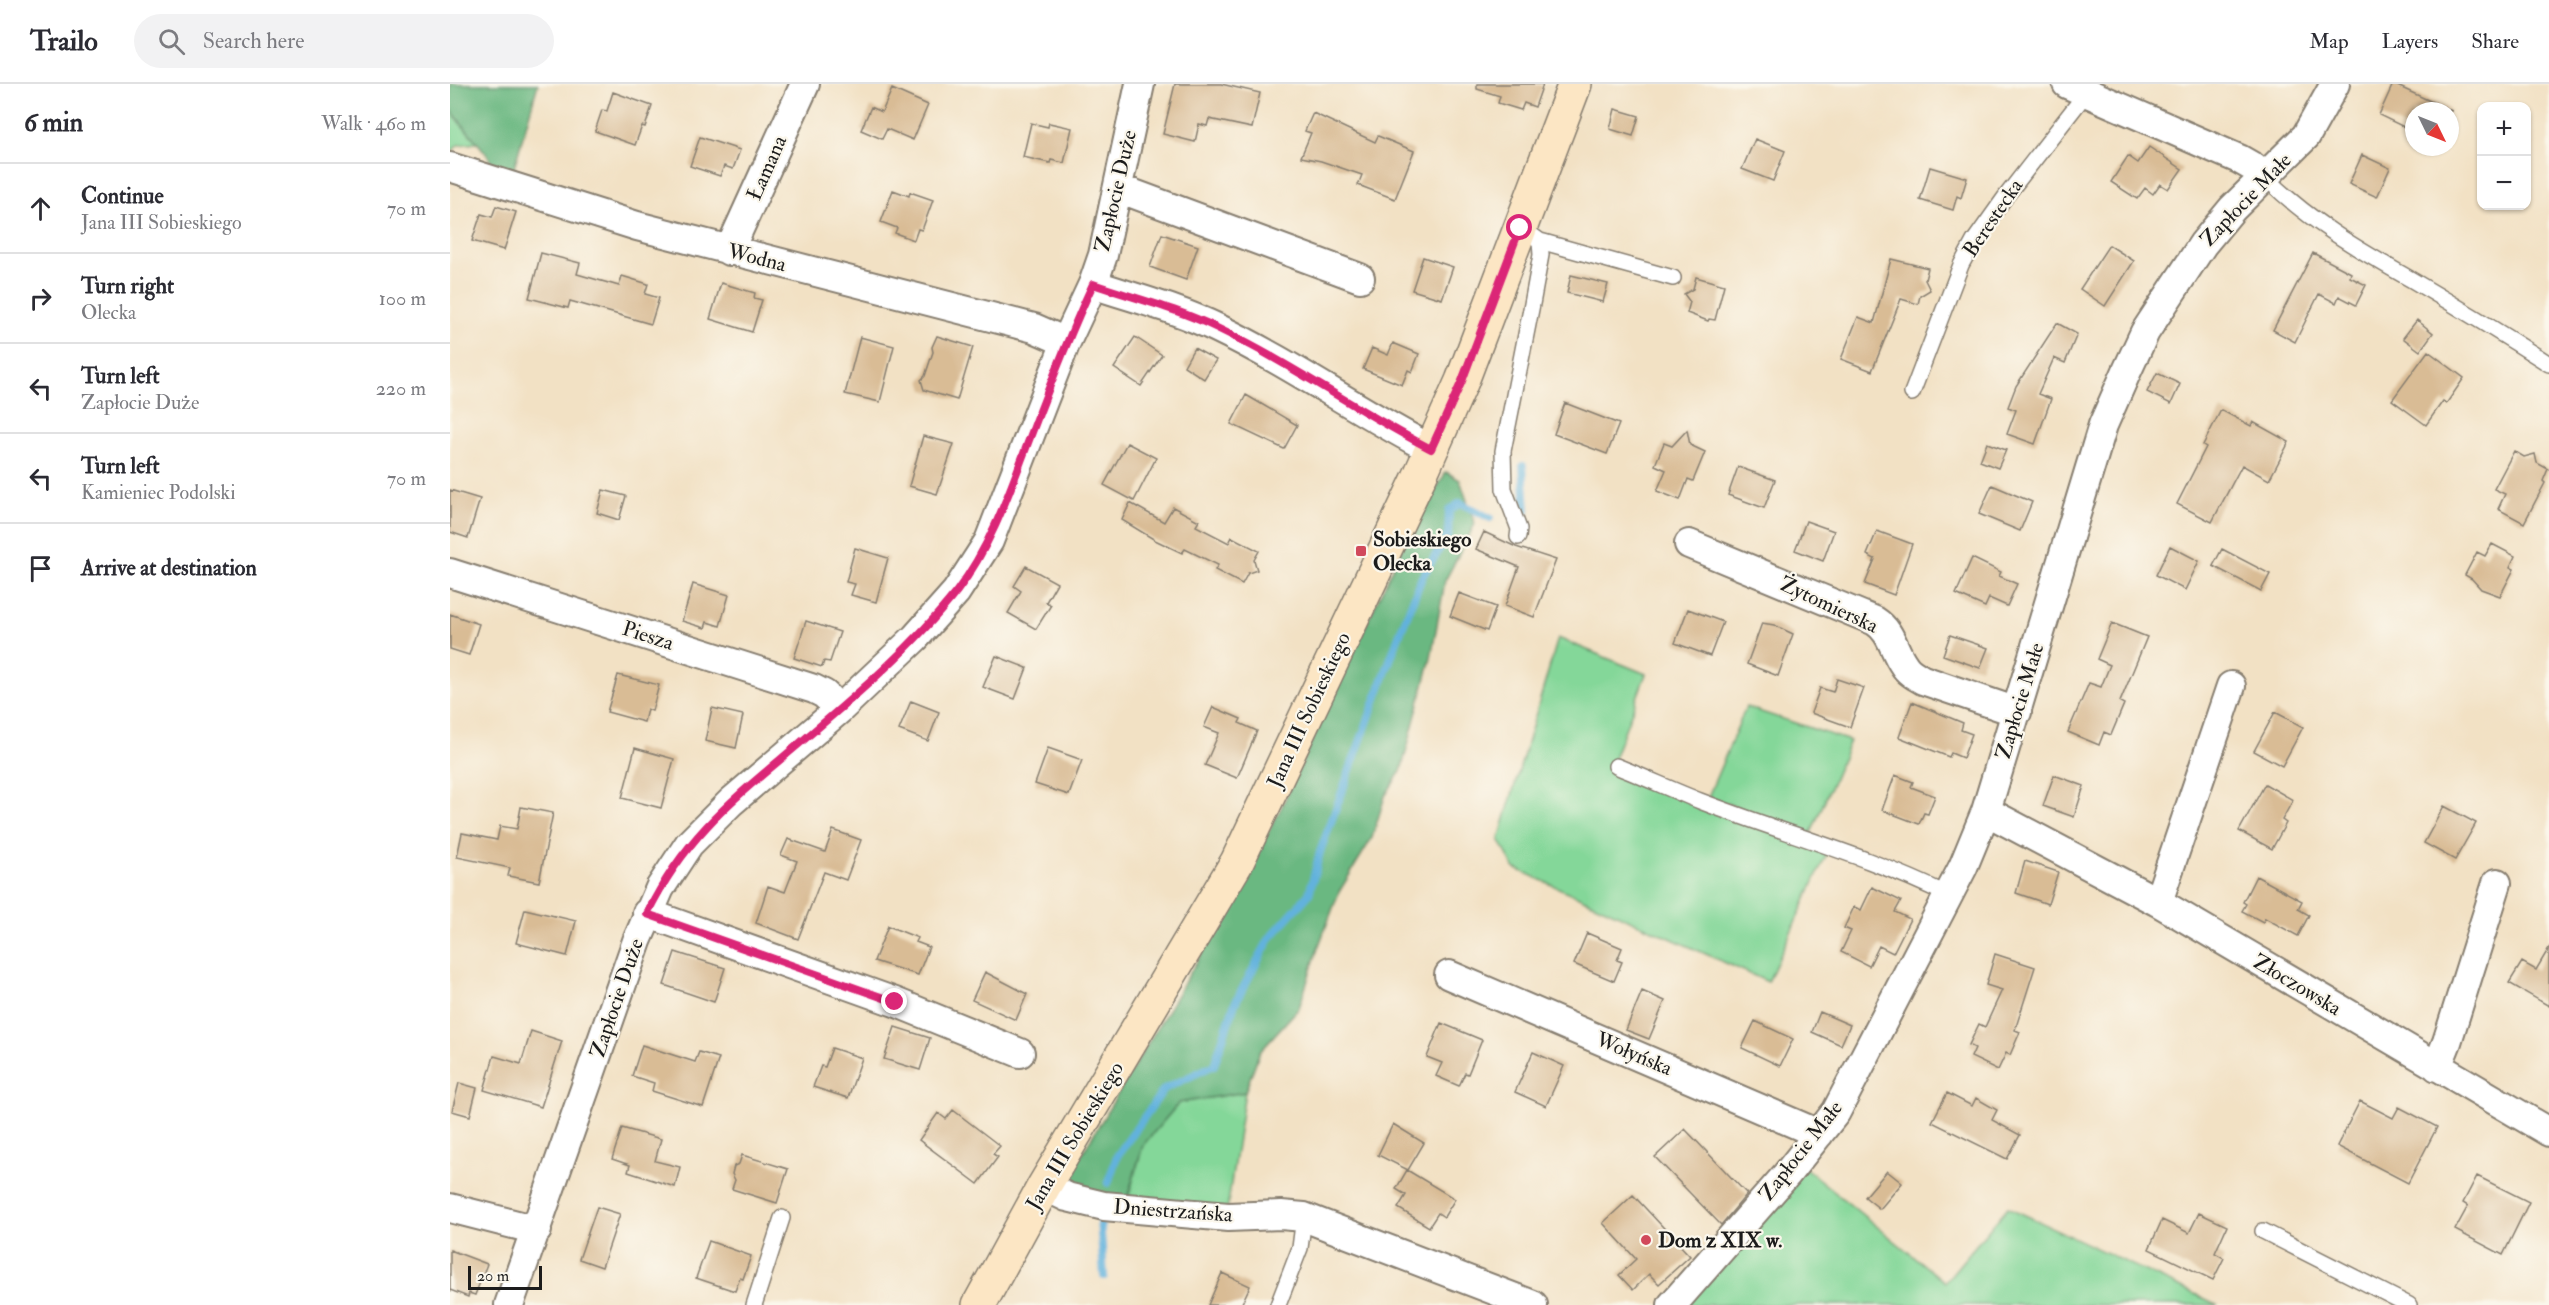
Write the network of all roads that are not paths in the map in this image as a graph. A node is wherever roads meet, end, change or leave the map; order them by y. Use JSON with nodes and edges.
{"nodes":[{"id":1,"x":805,"y":84,"type":"edge"},
{"id":2,"x":1140,"y":84,"type":"edge"},
{"id":3,"x":1575,"y":84,"type":"edge"},
{"id":4,"x":2335,"y":84,"type":"edge"},
{"id":5,"x":2077,"y":88,"type":"edge"},
{"id":6,"x":450,"y":167,"type":"edge"},
{"id":7,"x":2266,"y":178,"type":"junction"},
{"id":8,"x":1118,"y":188,"type":"junction"},
{"id":9,"x":1530,"y":234,"type":"junction"},
{"id":10,"x":729,"y":251,"type":"junction"},
{"id":11,"x":1360,"y":278,"type":"dead end"},
{"id":12,"x":1673,"y":278,"type":"dead end"},
{"id":13,"x":1093,"y":284,"type":"junction"},
{"id":14,"x":1066,"y":342,"type":"junction"},
{"id":15,"x":2549,"y":364,"type":"edge"},
{"id":16,"x":1912,"y":393,"type":"dead end"},
{"id":17,"x":1431,"y":449,"type":"junction"},
{"id":18,"x":1518,"y":537,"type":"dead end"},
{"id":19,"x":1689,"y":544,"type":"dead end"},
{"id":20,"x":450,"y":573,"type":"edge"},
{"id":21,"x":2231,"y":686,"type":"dead end"},
{"id":22,"x":840,"y":709,"type":"junction"},
{"id":23,"x":2017,"y":712,"type":"junction"},
{"id":24,"x":1616,"y":766,"type":"dead end"},
{"id":25,"x":1986,"y":811,"type":"junction"},
{"id":26,"x":2496,"y":883,"type":"dead end"},
{"id":27,"x":1948,"y":896,"type":"junction"},
{"id":28,"x":2158,"y":902,"type":"junction"},
{"id":29,"x":647,"y":914,"type":"junction"},
{"id":30,"x":1449,"y":975,"type":"dead end"},
{"id":31,"x":1020,"y":1053,"type":"dead end"},
{"id":32,"x":2437,"y":1067,"type":"junction"},
{"id":33,"x":2549,"y":1132,"type":"edge"},
{"id":34,"x":1819,"y":1134,"type":"junction"},
{"id":35,"x":1044,"y":1186,"type":"junction"},
{"id":36,"x":450,"y":1208,"type":"edge"},
{"id":37,"x":1304,"y":1217,"type":"junction"},
{"id":38,"x":782,"y":1218,"type":"dead end"},
{"id":39,"x":537,"y":1230,"type":"junction"},
{"id":40,"x":2263,"y":1232,"type":"dead end"},
{"id":41,"x":509,"y":1305,"type":"edge"},
{"id":42,"x":754,"y":1305,"type":"edge"},
{"id":43,"x":979,"y":1305,"type":"edge"},
{"id":44,"x":1278,"y":1305,"type":"edge"},
{"id":45,"x":1533,"y":1305,"type":"edge"},
{"id":46,"x":1672,"y":1305,"type":"edge"},
{"id":47,"x":2409,"y":1305,"type":"edge"}],
"edges":[{"from":1,"to":10,"type":"street","name":"Łamana"},
{"from":2,"to":8,"type":"street","name":"Zapłocie Duże"},
{"from":3,"to":9,"type":"street","name":"Jana III Sobieskiego"},
{"from":4,"to":7,"type":"street","name":"Zapłocie Małe"},
{"from":5,"to":7,"type":"street","name":"Berestecka"},
{"from":5,"to":16,"type":"lane","name":"Berestecka"},
{"from":6,"to":10,"type":"street","name":"Wodna"},
{"from":7,"to":15,"type":"lane"},
{"from":7,"to":23,"type":"street","name":"Zapłocie Małe"},
{"from":8,"to":11,"type":"street"},
{"from":8,"to":13,"type":"street","name":"Zapłocie Duże"},
{"from":9,"to":12,"type":"lane"},
{"from":9,"to":17,"type":"street","name":"Jana III Sobieskiego"},
{"from":9,"to":18,"type":"lane"},
{"from":10,"to":14,"type":"street","name":"Wodna"},
{"from":13,"to":14,"type":"street","name":"Zapłocie Duże"},
{"from":13,"to":17,"type":"street"},
{"from":14,"to":22,"type":"street","name":"Zapłocie Duże"},
{"from":17,"to":35,"type":"street","name":"Jana III Sobieskiego"},
{"from":19,"to":23,"type":"street","name":"Żytomierska"},
{"from":20,"to":22,"type":"street","name":"Piesza"},
{"from":21,"to":28,"type":"street"},
{"from":22,"to":29,"type":"street","name":"Zapłocie Duże"},
{"from":23,"to":25,"type":"street","name":"Zapłocie Małe"},
{"from":24,"to":27,"type":"lane"},
{"from":25,"to":27,"type":"street","name":"Zapłocie Małe"},
{"from":25,"to":28,"type":"street","name":"Złoczowska"},
{"from":26,"to":32,"type":"street"},
{"from":27,"to":34,"type":"street","name":"Zapłocie Małe"},
{"from":28,"to":32,"type":"street","name":"Złoczowska"},
{"from":29,"to":31,"type":"street"},
{"from":29,"to":39,"type":"street","name":"Zapłocie Duże"},
{"from":30,"to":34,"type":"street","name":"Wołyńska"},
{"from":32,"to":33,"type":"street","name":"Złoczowska"},
{"from":34,"to":46,"type":"street","name":"Zapłocie Małe"},
{"from":35,"to":37,"type":"street","name":"Dniestrzańska"},
{"from":35,"to":43,"type":"street","name":"Jana III Sobieskiego"},
{"from":36,"to":39,"type":"street"},
{"from":37,"to":44,"type":"lane"},
{"from":37,"to":45,"type":"street","name":"Dniestrzańska"},
{"from":38,"to":42,"type":"lane"},
{"from":39,"to":41,"type":"street","name":"Zapłocie Duże"},
{"from":40,"to":47,"type":"lane"}]}
